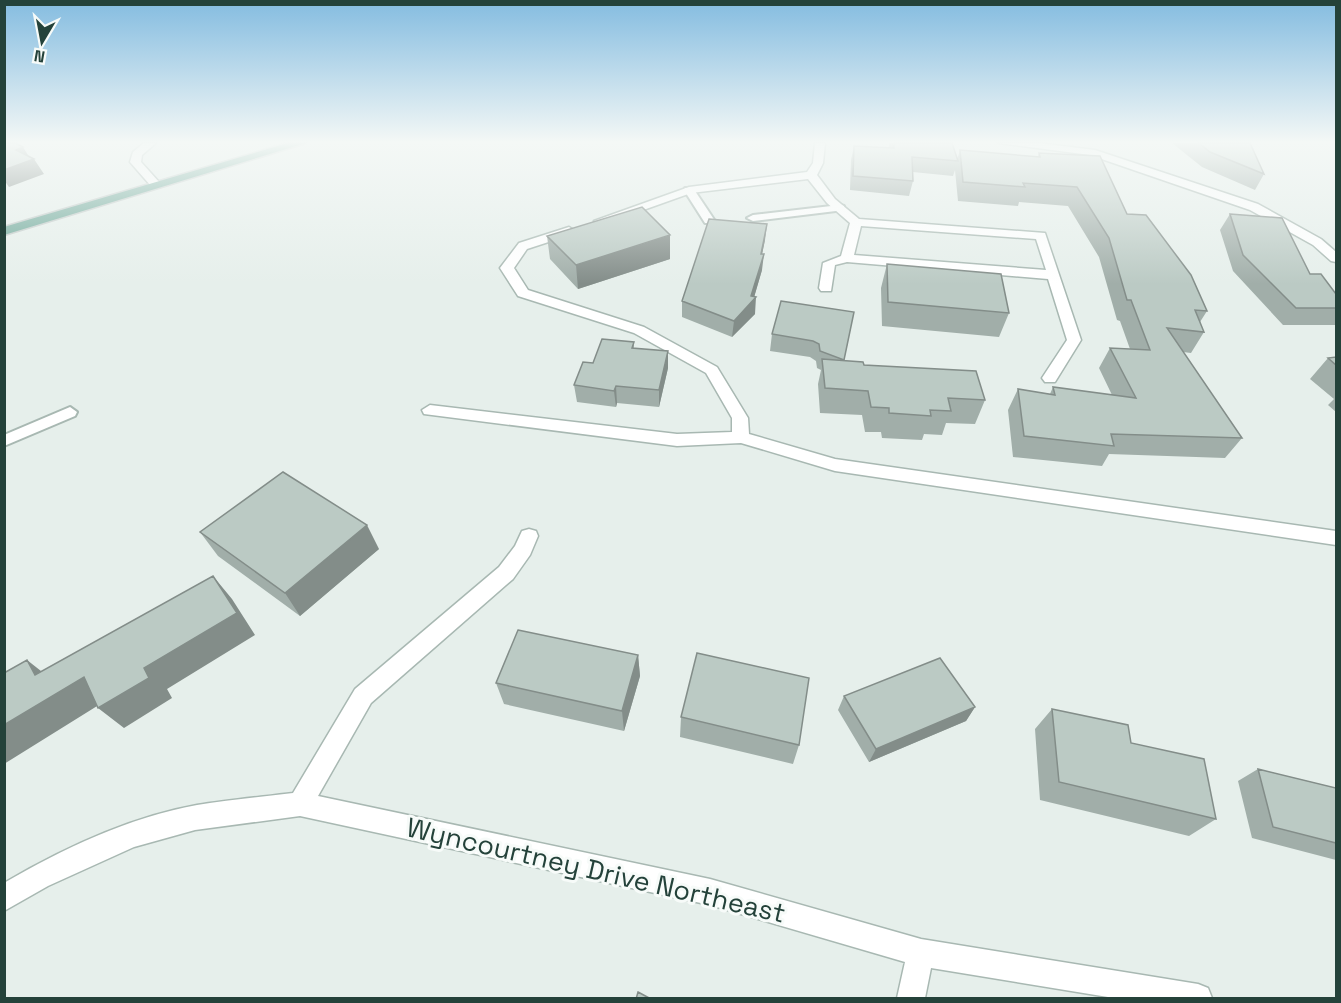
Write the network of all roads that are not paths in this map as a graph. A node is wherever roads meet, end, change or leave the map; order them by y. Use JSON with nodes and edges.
{"nodes":[{"id":1,"x":136,"y":190,"type":"edge"},
{"id":2,"x":689,"y":190,"type":"joint"},
{"id":3,"x":824,"y":190,"type":"edge"},
{"id":4,"x":1203,"y":190,"type":"edge"},
{"id":5,"x":840,"y":208,"type":"junction"},
{"id":6,"x":753,"y":218,"type":"dead end"},
{"id":7,"x":709,"y":221,"type":"edge"},
{"id":8,"x":856,"y":222,"type":"junction"},
{"id":9,"x":4,"y":231,"type":"edge"},
{"id":10,"x":847,"y":258,"type":"junction"},
{"id":11,"x":1336,"y":258,"type":"edge"},
{"id":12,"x":1054,"y":275,"type":"junction"},
{"id":13,"x":826,"y":288,"type":"dead end"},
{"id":14,"x":1050,"y":378,"type":"dead end"},
{"id":15,"x":430,"y":410,"type":"dead end"},
{"id":16,"x":70,"y":412,"type":"dead end"},
{"id":17,"x":741,"y":437,"type":"junction"},
{"id":18,"x":4,"y":441,"type":"edge"},
{"id":19,"x":529,"y":536,"type":"dead end"},
{"id":20,"x":1336,"y":538,"type":"edge"},
{"id":21,"x":300,"y":804,"type":"junction"},
{"id":22,"x":4,"y":898,"type":"edge"},
{"id":23,"x":921,"y":952,"type":"junction"},
{"id":24,"x":911,"y":999,"type":"edge"},
{"id":25,"x":1198,"y":999,"type":"edge"}],
"edges":[{"from":1,"to":9,"type":"main road"},
{"from":2,"to":7,"type":"lane"},
{"from":2,"to":17,"type":"street"},
{"from":3,"to":5,"type":"street"},
{"from":4,"to":11,"type":"street"},
{"from":5,"to":6,"type":"lane"},
{"from":5,"to":8,"type":"street"},
{"from":8,"to":10,"type":"street"},
{"from":8,"to":12,"type":"street"},
{"from":10,"to":12,"type":"street"},
{"from":10,"to":13,"type":"street"},
{"from":12,"to":14,"type":"street"},
{"from":15,"to":17,"type":"street"},
{"from":16,"to":18,"type":"lane"},
{"from":17,"to":20,"type":"street"},
{"from":19,"to":21,"type":"street"},
{"from":21,"to":22,"type":"street","name":"Wyncourtney Drive Northeast"},
{"from":21,"to":23,"type":"street","name":"Wyncourtney Drive Northeast"},
{"from":23,"to":24,"type":"street"},
{"from":23,"to":25,"type":"street","name":"Wyncourtney Drive Northeast"}]}
